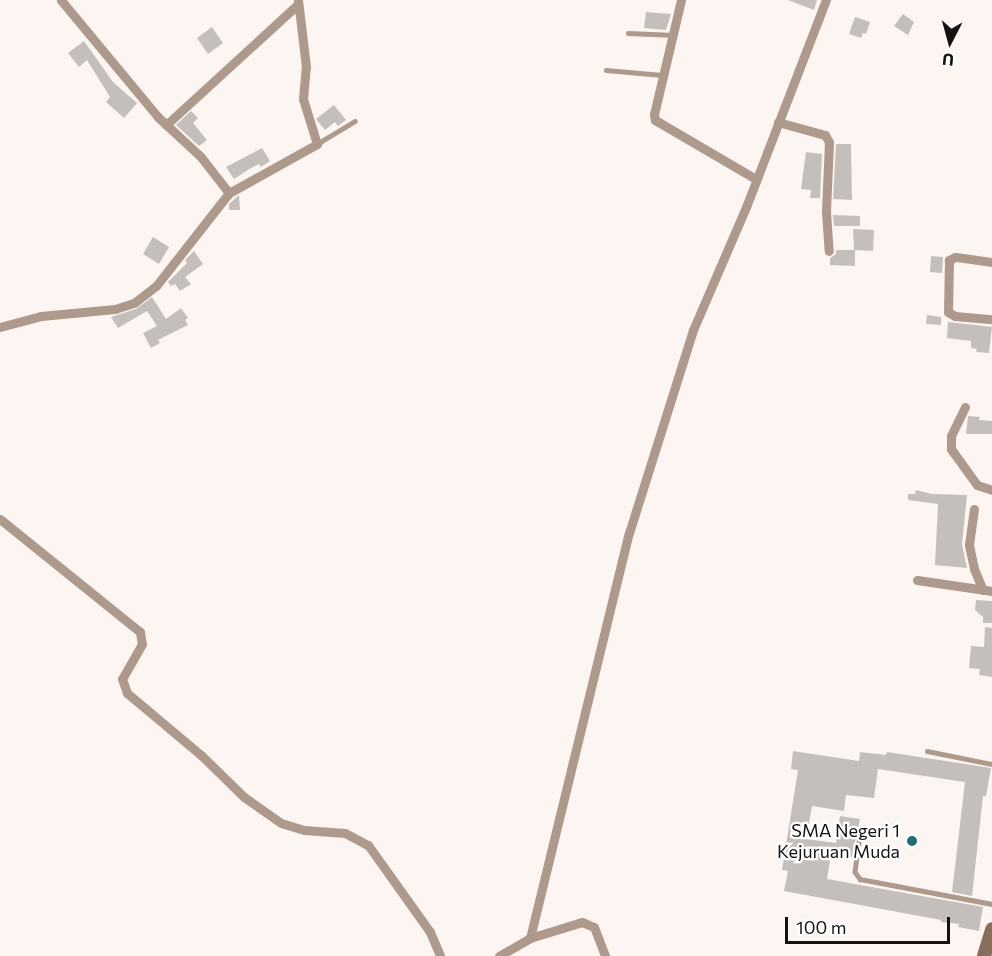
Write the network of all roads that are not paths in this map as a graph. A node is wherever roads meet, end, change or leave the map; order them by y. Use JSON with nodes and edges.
{"nodes":[{"id":1,"x":61,"y":0,"type":"edge"},
{"id":2,"x":681,"y":0,"type":"edge"},
{"id":3,"x":826,"y":0,"type":"edge"},
{"id":4,"x":298,"y":2,"type":"edge"},
{"id":5,"x":628,"y":33,"type":"dead end"},
{"id":6,"x":674,"y":35,"type":"junction"},
{"id":7,"x":606,"y":70,"type":"dead end"},
{"id":8,"x":665,"y":75,"type":"junction"},
{"id":9,"x":356,"y":122,"type":"dead end"},
{"id":10,"x":778,"y":122,"type":"junction"},
{"id":11,"x":166,"y":125,"type":"junction"},
{"id":12,"x":316,"y":144,"type":"junction"},
{"id":13,"x":756,"y":179,"type":"junction"},
{"id":14,"x":229,"y":193,"type":"junction"},
{"id":15,"x":829,"y":250,"type":"dead end"},
{"id":16,"x":992,"y":262,"type":"edge"},
{"id":17,"x":992,"y":319,"type":"edge"},
{"id":18,"x":0,"y":327,"type":"edge"},
{"id":19,"x":965,"y":407,"type":"dead end"},
{"id":20,"x":992,"y":490,"type":"edge"},
{"id":21,"x":974,"y":509,"type":"dead end"},
{"id":22,"x":0,"y":519,"type":"edge"},
{"id":23,"x":917,"y":580,"type":"dead end"},
{"id":24,"x":987,"y":591,"type":"edge"},
{"id":25,"x":927,"y":751,"type":"dead end"},
{"id":26,"x":992,"y":764,"type":"edge"},
{"id":27,"x":861,"y":828,"type":"dead end"},
{"id":28,"x":992,"y":904,"type":"edge"},
{"id":29,"x":992,"y":929,"type":"edge"},
{"id":30,"x":530,"y":938,"type":"junction"},
{"id":31,"x":440,"y":956,"type":"edge"},
{"id":32,"x":499,"y":956,"type":"edge"},
{"id":33,"x":605,"y":956,"type":"edge"},
{"id":34,"x":984,"y":956,"type":"edge"}],
"edges":[{"from":1,"to":11,"type":"street"},
{"from":2,"to":6,"type":"street"},
{"from":3,"to":10,"type":"street"},
{"from":4,"to":11,"type":"street"},
{"from":4,"to":12,"type":"street"},
{"from":5,"to":6,"type":"lane"},
{"from":6,"to":8,"type":"street"},
{"from":7,"to":8,"type":"lane"},
{"from":8,"to":13,"type":"street"},
{"from":9,"to":12,"type":"lane"},
{"from":10,"to":13,"type":"street"},
{"from":10,"to":15,"type":"street"},
{"from":11,"to":14,"type":"street"},
{"from":12,"to":14,"type":"street"},
{"from":13,"to":30,"type":"street"},
{"from":14,"to":18,"type":"street"},
{"from":16,"to":17,"type":"street"},
{"from":19,"to":20,"type":"street"},
{"from":21,"to":24,"type":"street"},
{"from":22,"to":31,"type":"street"},
{"from":23,"to":24,"type":"street"},
{"from":25,"to":26,"type":"lane"},
{"from":27,"to":28,"type":"lane"},
{"from":29,"to":34,"type":"main road"},
{"from":30,"to":32,"type":"street"},
{"from":30,"to":33,"type":"street"}]}
